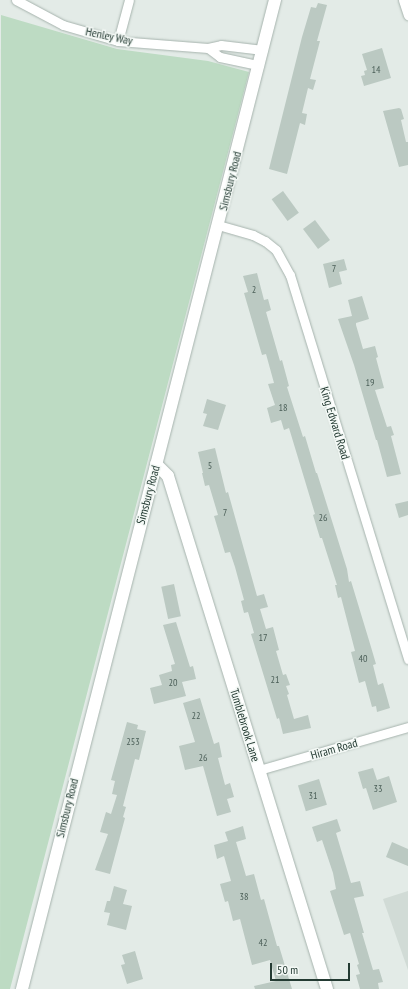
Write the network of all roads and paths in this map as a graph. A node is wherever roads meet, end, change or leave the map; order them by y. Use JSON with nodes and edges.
{"nodes":[{"id":1,"x":16,"y":0,"type":"edge"},
{"id":2,"x":129,"y":0,"type":"edge"},
{"id":3,"x":275,"y":0,"type":"edge"},
{"id":4,"x":403,"y":0,"type":"edge"},
{"id":5,"x":408,"y":15,"type":"edge"},
{"id":6,"x":118,"y":41,"type":"junction"},
{"id":7,"x":208,"y":48,"type":"junction"},
{"id":8,"x":262,"y":50,"type":"junction"},
{"id":9,"x":259,"y":65,"type":"junction"},
{"id":10,"x":218,"y":226,"type":"junction"},
{"id":11,"x":156,"y":464,"type":"junction"},
{"id":12,"x":408,"y":659,"type":"edge"},
{"id":13,"x":408,"y":727,"type":"edge"},
{"id":14,"x":259,"y":770,"type":"junction"},
{"id":15,"x":22,"y":989,"type":"edge"},
{"id":16,"x":327,"y":989,"type":"edge"}],
"edges":[{"from":1,"to":6,"type":"street","name":"Henley Way"},
{"from":2,"to":6,"type":"street"},
{"from":3,"to":8,"type":"main road","name":"Simsbury Road"},
{"from":4,"to":5,"type":"street"},
{"from":6,"to":7,"type":"street","name":"Henley Way"},
{"from":7,"to":8,"type":"street","name":"Henley Way"},
{"from":7,"to":9,"type":"street","name":"Henley Way"},
{"from":8,"to":9,"type":"main road","name":"Simsbury Road"},
{"from":9,"to":10,"type":"main road","name":"Simsbury Road"},
{"from":10,"to":11,"type":"main road","name":"Simsbury Road"},
{"from":10,"to":12,"type":"street","name":"King Edward Road"},
{"from":11,"to":14,"type":"main road","name":"Tumblebrook Lane"},
{"from":11,"to":15,"type":"main road","name":"Simsbury Road"},
{"from":13,"to":14,"type":"street","name":"Hiram Road"},
{"from":14,"to":16,"type":"main road","name":"Tumblebrook Lane"}]}
